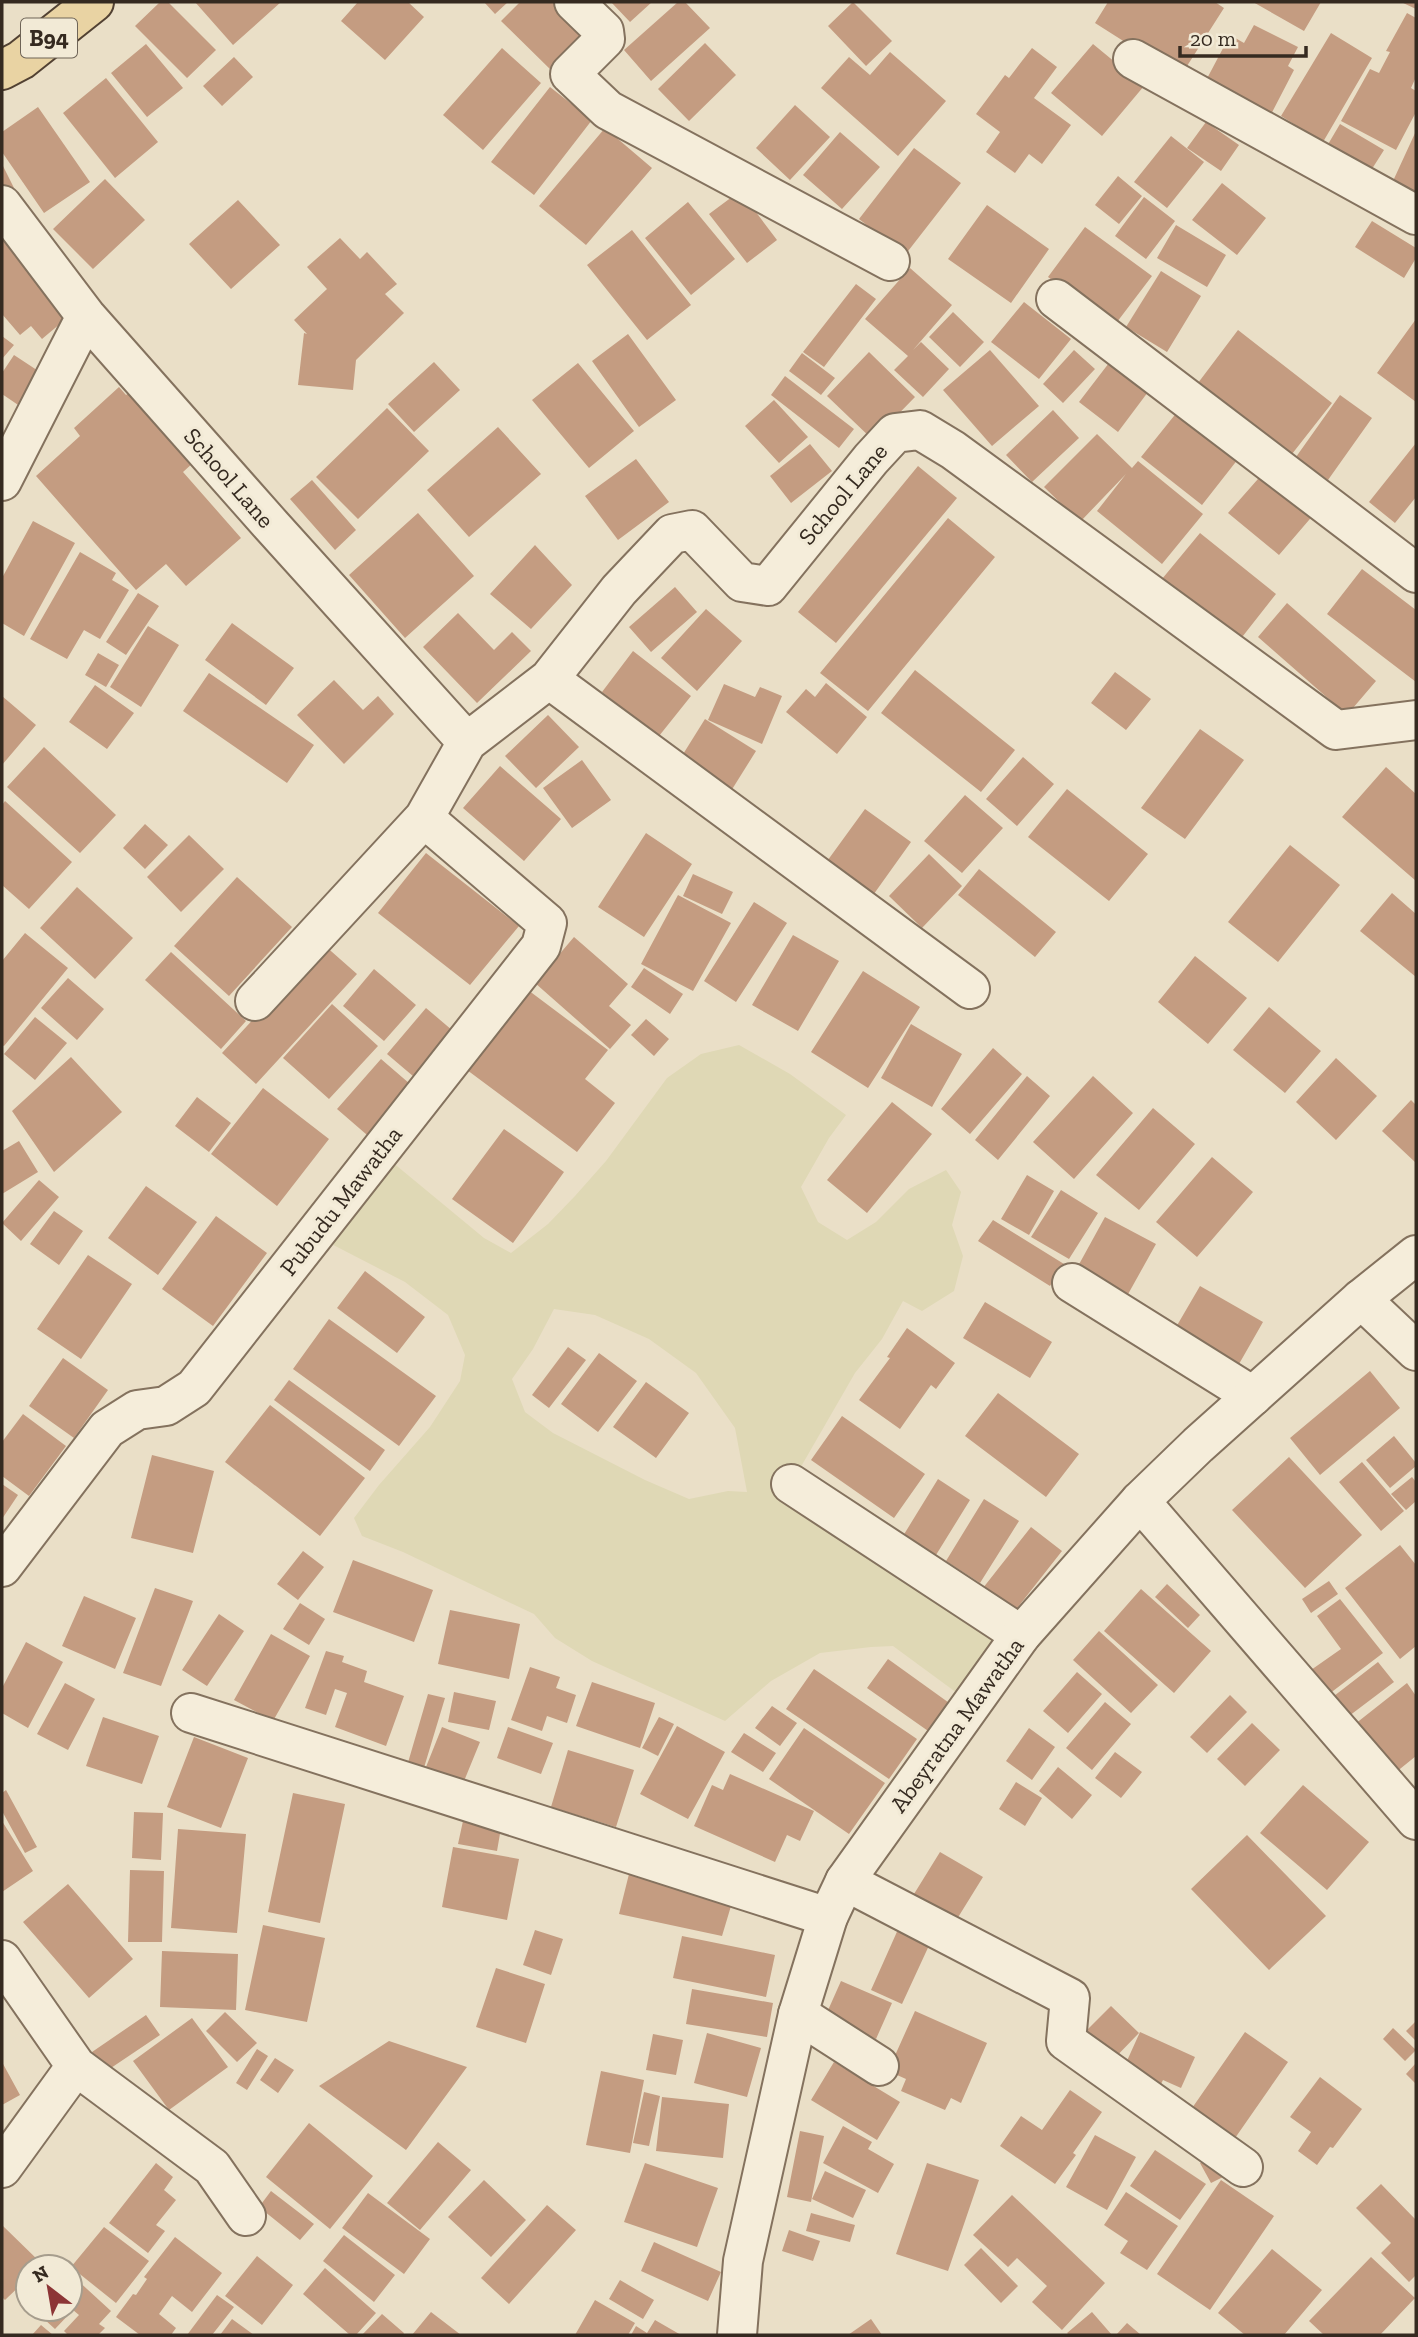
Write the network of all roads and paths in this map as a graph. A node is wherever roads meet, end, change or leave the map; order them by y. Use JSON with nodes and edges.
{"nodes":[{"id":1,"x":94,"y":2,"type":"edge"},
{"id":2,"x":574,"y":2,"type":"edge"},
{"id":3,"x":1133,"y":59,"type":"dead end"},
{"id":4,"x":2,"y":71,"type":"edge"},
{"id":5,"x":2,"y":205,"type":"edge"},
{"id":6,"x":1416,"y":215,"type":"edge"},
{"id":7,"x":890,"y":261,"type":"dead end"},
{"id":8,"x":1056,"y":299,"type":"dead end"},
{"id":9,"x":86,"y":316,"type":"junction"},
{"id":10,"x":2,"y":481,"type":"edge"},
{"id":11,"x":1416,"y":573,"type":"edge"},
{"id":12,"x":549,"y":680,"type":"junction"},
{"id":13,"x":1416,"y":720,"type":"edge"},
{"id":14,"x":467,"y":742,"type":"junction"},
{"id":15,"x":424,"y":818,"type":"junction"},
{"id":16,"x":970,"y":989,"type":"dead end"},
{"id":17,"x":255,"y":1001,"type":"dead end"},
{"id":18,"x":1416,"y":1255,"type":"edge"},
{"id":19,"x":1072,"y":1283,"type":"dead end"},
{"id":20,"x":1361,"y":1299,"type":"junction"},
{"id":21,"x":1416,"y":1351,"type":"edge"},
{"id":22,"x":1253,"y":1396,"type":"junction"},
{"id":23,"x":791,"y":1483,"type":"dead end"},
{"id":24,"x":1140,"y":1501,"type":"junction"},
{"id":25,"x":2,"y":1567,"type":"edge"},
{"id":26,"x":1021,"y":1635,"type":"junction"},
{"id":27,"x":191,"y":1713,"type":"dead end"},
{"id":28,"x":1416,"y":1820,"type":"edge"},
{"id":29,"x":845,"y":1881,"type":"junction"},
{"id":30,"x":828,"y":1917,"type":"junction"},
{"id":31,"x":2,"y":1960,"type":"edge"},
{"id":32,"x":798,"y":2014,"type":"junction"},
{"id":33,"x":76,"y":2066,"type":"junction"},
{"id":34,"x":880,"y":2066,"type":"dead end"},
{"id":35,"x":1242,"y":2167,"type":"dead end"},
{"id":36,"x":2,"y":2168,"type":"edge"},
{"id":37,"x":246,"y":2216,"type":"dead end"},
{"id":38,"x":737,"y":2335,"type":"edge"}],
"edges":[{"from":1,"to":4,"type":"main road","number":"B94"},
{"from":2,"to":7,"type":"street"},
{"from":3,"to":6,"type":"street"},
{"from":5,"to":9,"type":"street","name":"School Lane"},
{"from":8,"to":11,"type":"street"},
{"from":9,"to":10,"type":"street"},
{"from":9,"to":14,"type":"street","name":"School Lane"},
{"from":12,"to":13,"type":"street","name":"School Lane"},
{"from":12,"to":14,"type":"street","name":"School Lane"},
{"from":12,"to":16,"type":"street"},
{"from":14,"to":15,"type":"street","name":"School Lane"},
{"from":15,"to":17,"type":"street","name":"School Lane"},
{"from":15,"to":25,"type":"street","name":"Pubudu Mawatha"},
{"from":18,"to":20,"type":"street","name":"Abeyratna Mawatha"},
{"from":19,"to":22,"type":"street"},
{"from":20,"to":21,"type":"street"},
{"from":20,"to":22,"type":"street","name":"Abeyratna Mawatha"},
{"from":22,"to":24,"type":"street","name":"Abeyratna Mawatha"},
{"from":23,"to":26,"type":"street"},
{"from":24,"to":26,"type":"street","name":"Abeyratna Mawatha"},
{"from":24,"to":28,"type":"street"},
{"from":26,"to":29,"type":"street","name":"Abeyratna Mawatha"},
{"from":27,"to":30,"type":"street"},
{"from":29,"to":30,"type":"street","name":"Abeyratna Mawatha"},
{"from":29,"to":35,"type":"street"},
{"from":30,"to":32,"type":"street","name":"Abeyratna Mawatha"},
{"from":31,"to":33,"type":"street"},
{"from":32,"to":34,"type":"street"},
{"from":32,"to":38,"type":"street","name":"Abeyratna Mawatha"},
{"from":33,"to":36,"type":"street"},
{"from":33,"to":37,"type":"street"}]}
